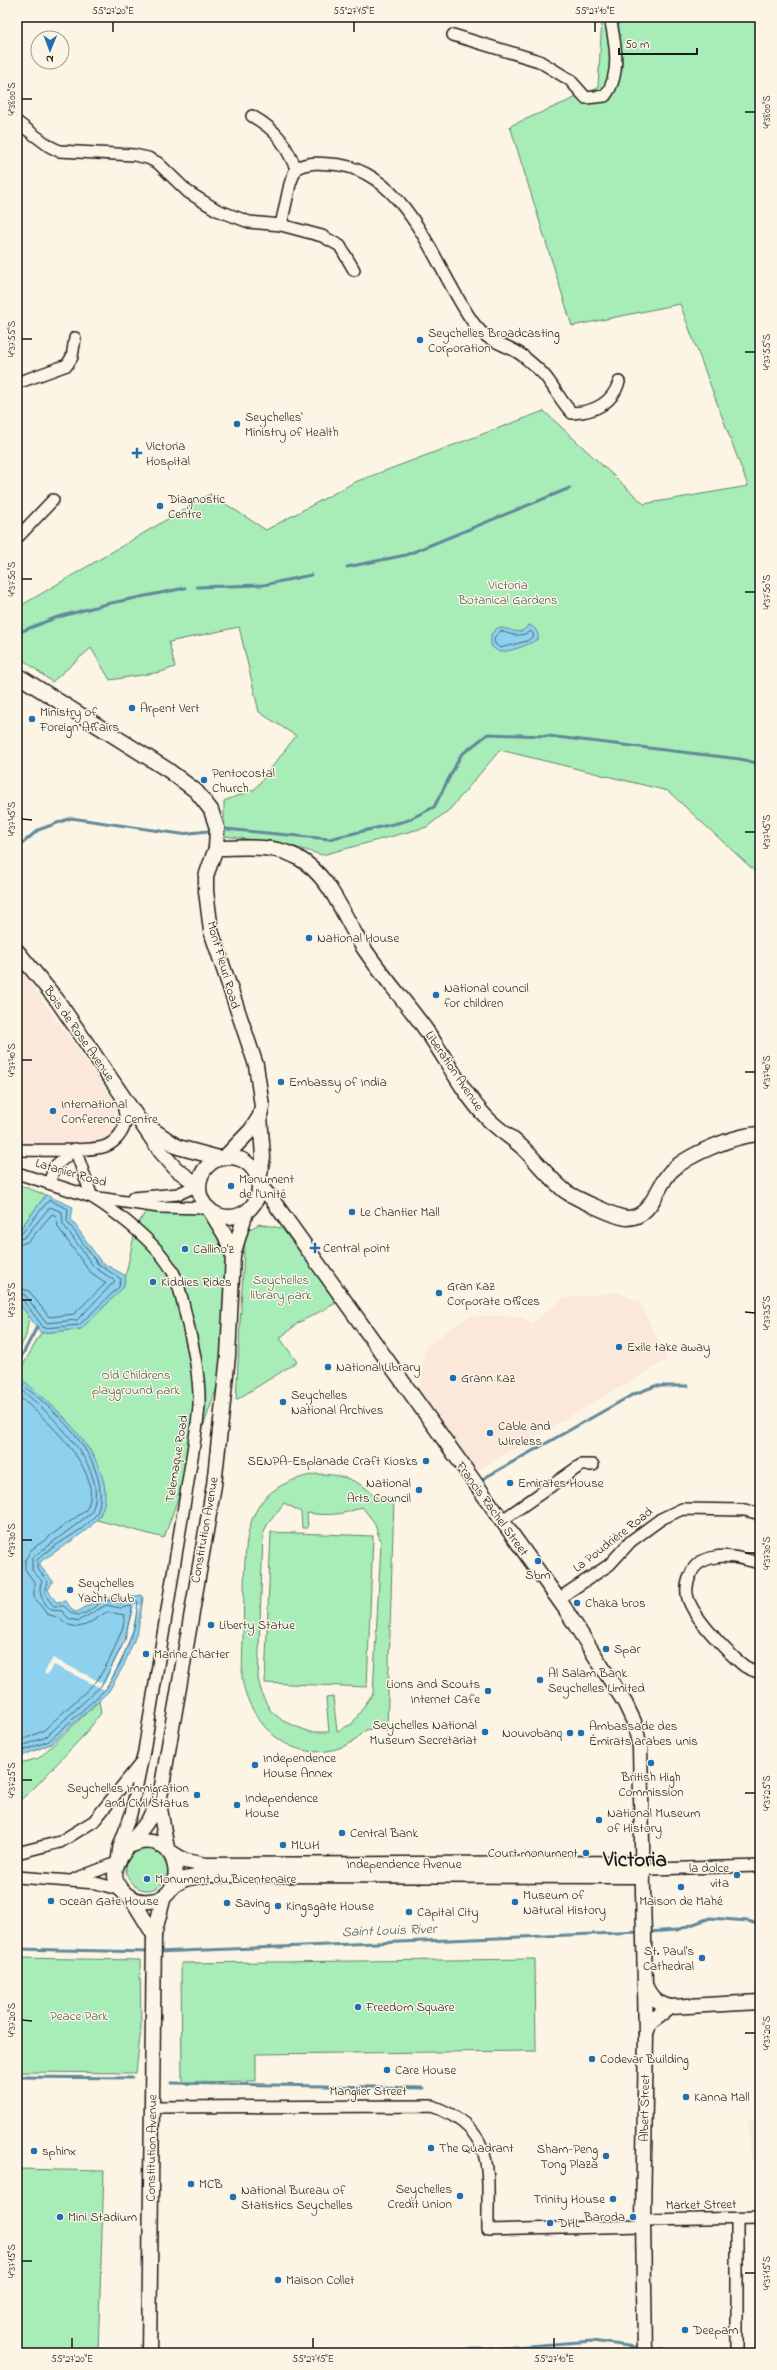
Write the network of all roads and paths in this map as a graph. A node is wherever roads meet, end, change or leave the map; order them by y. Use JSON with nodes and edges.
{"nodes":[{"id":1,"x":610,"y":17,"type":"edge"},
{"id":2,"x":453,"y":35,"type":"dead end"},
{"id":3,"x":252,"y":116,"type":"dead end"},
{"id":4,"x":17,"y":122,"type":"edge"},
{"id":5,"x":296,"y":168,"type":"junction"},
{"id":6,"x":281,"y":225,"type":"junction"},
{"id":7,"x":354,"y":270,"type":"dead end"},
{"id":8,"x":75,"y":338,"type":"dead end"},
{"id":9,"x":619,"y":382,"type":"dead end"},
{"id":10,"x":17,"y":383,"type":"edge"},
{"id":11,"x":53,"y":500,"type":"dead end"},
{"id":12,"x":17,"y":538,"type":"edge"},
{"id":13,"x":17,"y":675,"type":"edge"},
{"id":14,"x":216,"y":848,"type":"junction"},
{"id":15,"x":17,"y":951,"type":"edge"},
{"id":16,"x":121,"y":1096,"type":"junction"},
{"id":17,"x":260,"y":1116,"type":"junction"},
{"id":18,"x":138,"y":1118,"type":"junction"},
{"id":19,"x":760,"y":1134,"type":"edge"},
{"id":20,"x":75,"y":1149,"type":"junction"},
{"id":21,"x":17,"y":1150,"type":"edge"},
{"id":22,"x":222,"y":1158,"type":"junction"},
{"id":23,"x":17,"y":1173,"type":"edge"},
{"id":24,"x":49,"y":1183,"type":"junction"},
{"id":25,"x":260,"y":1183,"type":"junction"},
{"id":26,"x":198,"y":1185,"type":"junction"},
{"id":27,"x":92,"y":1197,"type":"junction"},
{"id":28,"x":118,"y":1200,"type":"junction"},
{"id":29,"x":208,"y":1208,"type":"junction"},
{"id":30,"x":246,"y":1212,"type":"junction"},
{"id":31,"x":233,"y":1254,"type":"junction"},
{"id":32,"x":593,"y":1465,"type":"dead end"},
{"id":33,"x":760,"y":1514,"type":"edge"},
{"id":34,"x":501,"y":1521,"type":"junction"},
{"id":35,"x":760,"y":1563,"type":"edge"},
{"id":36,"x":558,"y":1599,"type":"junction"},
{"id":37,"x":760,"y":1673,"type":"edge"},
{"id":38,"x":142,"y":1762,"type":"junction"},
{"id":39,"x":159,"y":1803,"type":"junction"},
{"id":40,"x":126,"y":1848,"type":"junction"},
{"id":41,"x":168,"y":1850,"type":"junction"},
{"id":42,"x":17,"y":1853,"type":"edge"},
{"id":43,"x":117,"y":1862,"type":"junction"},
{"id":44,"x":760,"y":1866,"type":"edge"},
{"id":45,"x":646,"y":1869,"type":"junction"},
{"id":46,"x":17,"y":1878,"type":"edge"},
{"id":47,"x":71,"y":1880,"type":"junction"},
{"id":48,"x":174,"y":1885,"type":"junction"},
{"id":49,"x":127,"y":1894,"type":"junction"},
{"id":50,"x":164,"y":1896,"type":"junction"},
{"id":51,"x":154,"y":1939,"type":"junction"},
{"id":52,"x":645,"y":1984,"type":"junction"},
{"id":53,"x":760,"y":2002,"type":"edge"},
{"id":54,"x":670,"y":2007,"type":"junction"},
{"id":55,"x":646,"y":2035,"type":"junction"},
{"id":56,"x":153,"y":2107,"type":"junction"},
{"id":57,"x":760,"y":2218,"type":"edge"},
{"id":58,"x":737,"y":2219,"type":"junction"},
{"id":59,"x":643,"y":2223,"type":"junction"},
{"id":60,"x":488,"y":2230,"type":"joint"},
{"id":61,"x":149,"y":2353,"type":"edge"},
{"id":62,"x":645,"y":2353,"type":"edge"},
{"id":63,"x":737,"y":2353,"type":"edge"}],
"edges":[{"from":1,"to":2,"type":"street"},
{"from":3,"to":5,"type":"street"},
{"from":4,"to":6,"type":"street"},
{"from":5,"to":6,"type":"street"},
{"from":5,"to":9,"type":"street"},
{"from":6,"to":7,"type":"street"},
{"from":8,"to":10,"type":"street"},
{"from":11,"to":12,"type":"street"},
{"from":13,"to":14,"type":"main road","name":"Mont Fleuri Road"},
{"from":14,"to":17,"type":"main road","name":"Mont Fleuri Road"},
{"from":14,"to":19,"type":"main road","name":"Liberation Avenue"},
{"from":15,"to":16,"type":"main road","name":"Bois de Rose Avenue"},
{"from":16,"to":18,"type":"main road","name":"Bois de Rose Avenue"},
{"from":16,"to":20,"type":"street"},
{"from":17,"to":22,"type":"main road"},
{"from":17,"to":25,"type":"main road","name":"Mont Fleuri Road"},
{"from":18,"to":22,"type":"main road","name":"Bois de Rose Avenue"},
{"from":18,"to":26,"type":"main road","name":"Bois de Rose Avenue"},
{"from":20,"to":21,"type":"street"},
{"from":20,"to":24,"type":"street"},
{"from":20,"to":27,"type":"street"},
{"from":22,"to":25,"type":"main road"},
{"from":22,"to":26,"type":"main road"},
{"from":23,"to":24,"type":"street","name":"Latanier Road"},
{"from":24,"to":27,"type":"street","name":"Latanier Road"},
{"from":25,"to":30,"type":"main road"},
{"from":25,"to":34,"type":"main road","name":"Francis Rachel Street"},
{"from":26,"to":28,"type":"street","name":"Latanier Road"},
{"from":26,"to":29,"type":"main road"},
{"from":27,"to":28,"type":"street","name":"Latanier Road"},
{"from":27,"to":38,"type":"street","name":"Telemaque Road"},
{"from":28,"to":29,"type":"street","name":"Latanier Road"},
{"from":29,"to":30,"type":"main road"},
{"from":29,"to":31,"type":"main road","name":"Constitution Avenue"},
{"from":30,"to":31,"type":"main road","name":"Constitution Avenue"},
{"from":31,"to":39,"type":"main road","name":"Constitution Avenue"},
{"from":32,"to":34,"type":"street"},
{"from":33,"to":36,"type":"street","name":"La Poudrière Road"},
{"from":34,"to":36,"type":"main road","name":"Francis Rachel Street"},
{"from":35,"to":37,"type":"street"},
{"from":36,"to":45,"type":"main road","name":"Francis Rachel Street"},
{"from":38,"to":42,"type":"street","name":"Telemaque Road"},
{"from":38,"to":43,"type":"street","name":"Telemaque Road"},
{"from":39,"to":40,"type":"main road","name":"Constitution Avenue"},
{"from":39,"to":41,"type":"main road","name":"Constitution Avenue"},
{"from":40,"to":41,"type":"main road"},
{"from":40,"to":43,"type":"main road"},
{"from":41,"to":45,"type":"main road","name":"Independence Avenue"},
{"from":41,"to":48,"type":"main road"},
{"from":43,"to":47,"type":"street"},
{"from":43,"to":49,"type":"main road"},
{"from":44,"to":45,"type":"street"},
{"from":45,"to":48,"type":"main road","name":"Independence Avenue"},
{"from":45,"to":52,"type":"main road","name":"Albert Street"},
{"from":46,"to":47,"type":"street"},
{"from":47,"to":49,"type":"street"},
{"from":48,"to":50,"type":"main road"},
{"from":49,"to":50,"type":"main road"},
{"from":49,"to":51,"type":"main road"},
{"from":50,"to":51,"type":"main road","name":"Constitution Avenue"},
{"from":51,"to":56,"type":"main road","name":"Constitution Avenue"},
{"from":52,"to":54,"type":"main road"},
{"from":52,"to":55,"type":"main road","name":"Albert Street"},
{"from":53,"to":54,"type":"main road"},
{"from":54,"to":55,"type":"main road"},
{"from":55,"to":59,"type":"main road","name":"Albert Street"},
{"from":56,"to":60,"type":"street","name":"Manglier Street"},
{"from":56,"to":61,"type":"main road","name":"Constitution Avenue"},
{"from":57,"to":58,"type":"street","name":"Market Street"},
{"from":58,"to":59,"type":"street","name":"Market Street"},
{"from":58,"to":63,"type":"street"},
{"from":59,"to":60,"type":"street","name":"Market Street"},
{"from":59,"to":62,"type":"main road","name":"Albert Street"}]}
